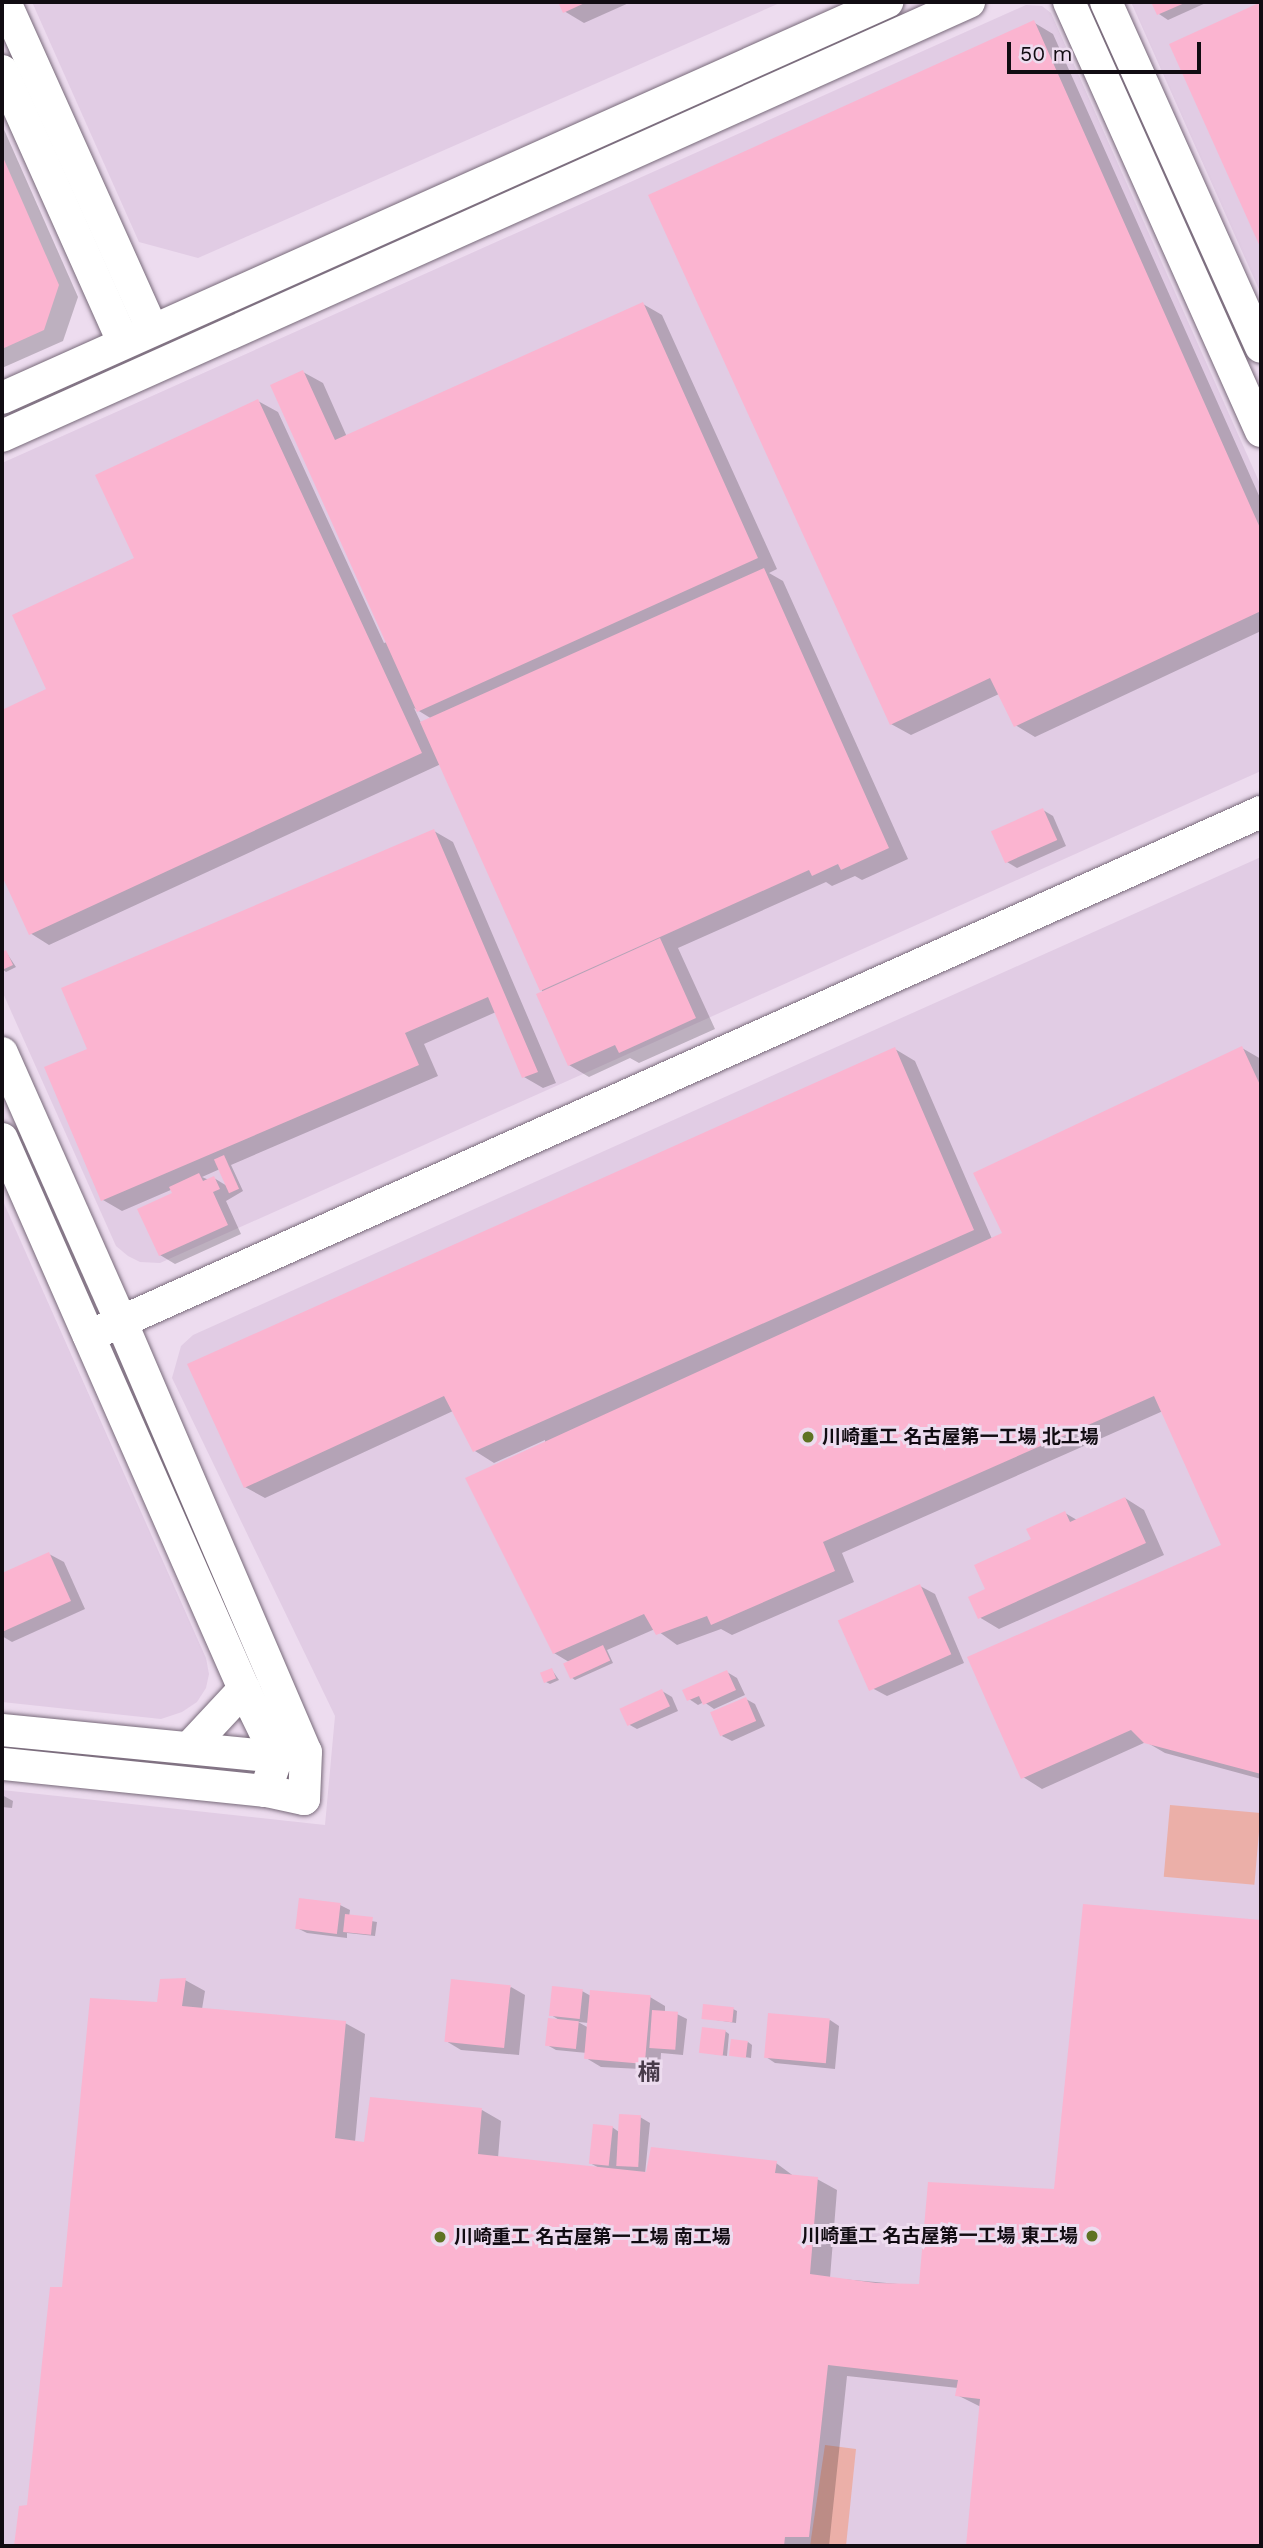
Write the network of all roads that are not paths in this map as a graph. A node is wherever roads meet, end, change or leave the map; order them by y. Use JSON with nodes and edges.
{"nodes":[{"id":1,"x":5,"y":2,"type":"edge"},
{"id":2,"x":887,"y":2,"type":"edge"},
{"id":3,"x":969,"y":2,"type":"edge"},
{"id":4,"x":1069,"y":2,"type":"edge"},
{"id":5,"x":1106,"y":2,"type":"edge"},
{"id":6,"x":2,"y":71,"type":"edge"},
{"id":7,"x":152,"y":329,"type":"junction"},
{"id":8,"x":123,"y":342,"type":"junction"},
{"id":9,"x":1261,"y":348,"type":"edge"},
{"id":10,"x":2,"y":398,"type":"edge"},
{"id":11,"x":1261,"y":431,"type":"edge"},
{"id":12,"x":2,"y":436,"type":"edge"},
{"id":13,"x":1261,"y":812,"type":"edge"},
{"id":14,"x":2,"y":1053,"type":"edge"},
{"id":15,"x":2,"y":1139,"type":"edge"},
{"id":16,"x":121,"y":1321,"type":"junction"},
{"id":17,"x":89,"y":1336,"type":"junction"},
{"id":18,"x":244,"y":1689,"type":"junction"},
{"id":19,"x":2,"y":1730,"type":"edge"},
{"id":20,"x":189,"y":1748,"type":"junction"},
{"id":21,"x":291,"y":1754,"type":"junction"},
{"id":22,"x":2,"y":1763,"type":"edge"}],
"edges":[{"from":1,"to":7,"type":"street"},
{"from":2,"to":7,"type":"street"},
{"from":3,"to":12,"type":"street"},
{"from":4,"to":11,"type":"street"},
{"from":5,"to":9,"type":"street"},
{"from":6,"to":8,"type":"street"},
{"from":7,"to":8,"type":"street"},
{"from":8,"to":10,"type":"street"},
{"from":13,"to":16,"type":"street"},
{"from":14,"to":16,"type":"street"},
{"from":15,"to":17,"type":"street"},
{"from":16,"to":17,"type":"street"},
{"from":16,"to":21,"type":"street"},
{"from":17,"to":18,"type":"street"},
{"from":18,"to":20,"type":"street"},
{"from":18,"to":21,"type":"street"},
{"from":19,"to":20,"type":"street"},
{"from":20,"to":21,"type":"street"},
{"from":21,"to":22,"type":"street"}]}
